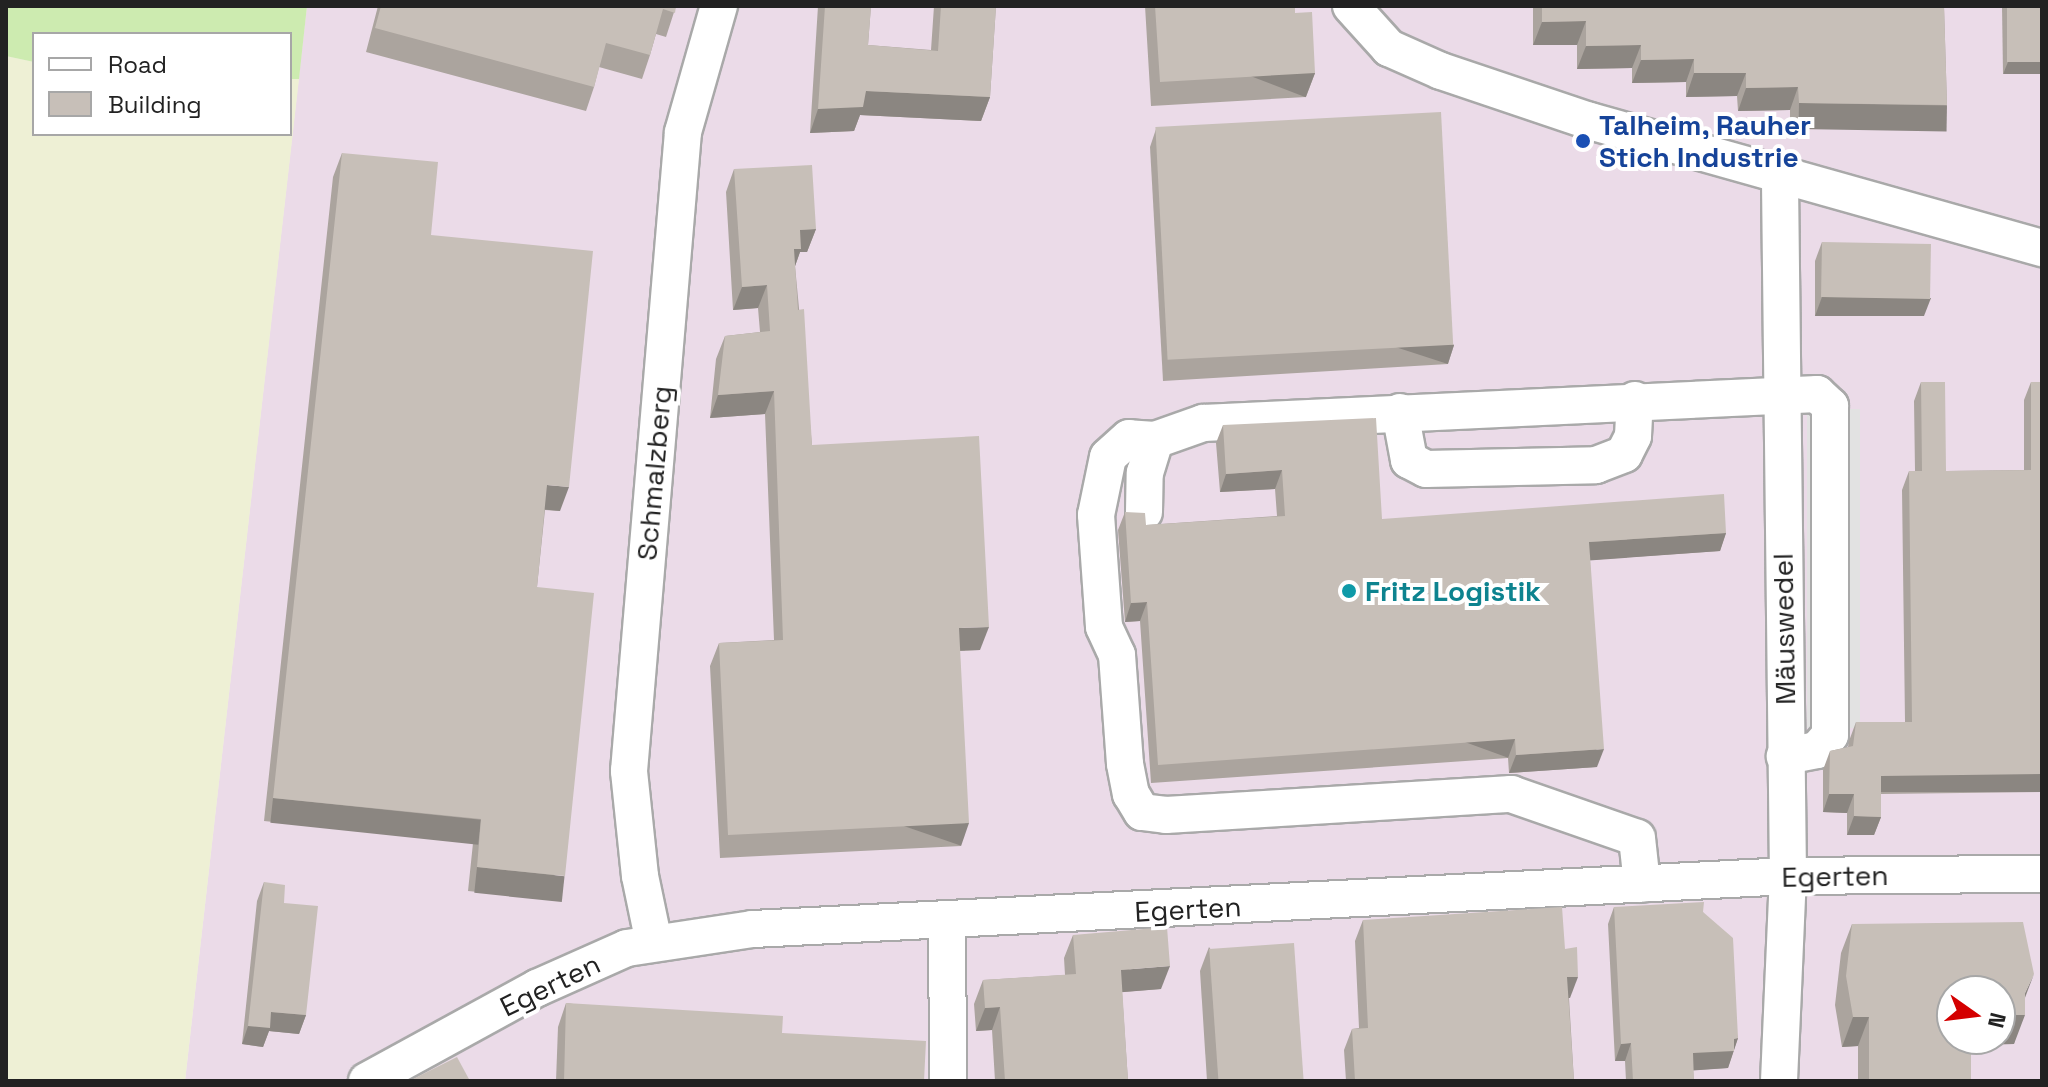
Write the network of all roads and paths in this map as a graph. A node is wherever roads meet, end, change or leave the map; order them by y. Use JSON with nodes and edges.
{"nodes":[{"id":1,"x":719,"y":6,"type":"edge"},
{"id":2,"x":1351,"y":6,"type":"edge"},
{"id":3,"x":1780,"y":177,"type":"junction"},
{"id":4,"x":2042,"y":248,"type":"edge"},
{"id":5,"x":1781,"y":392,"type":"junction"},
{"id":6,"x":1635,"y":400,"type":"junction"},
{"id":7,"x":1400,"y":412,"type":"junction"},
{"id":8,"x":1155,"y":440,"type":"junction"},
{"id":9,"x":1144,"y":512,"type":"edge"},
{"id":10,"x":1785,"y":756,"type":"junction"},
{"id":11,"x":2042,"y":874,"type":"edge"},
{"id":12,"x":1788,"y":876,"type":"junction"},
{"id":13,"x":1642,"y":884,"type":"junction"},
{"id":14,"x":947,"y":923,"type":"junction"},
{"id":15,"x":654,"y":943,"type":"junction"},
{"id":16,"x":367,"y":1081,"type":"edge"},
{"id":17,"x":948,"y":1081,"type":"edge"},
{"id":18,"x":1779,"y":1081,"type":"edge"}],
"edges":[{"from":1,"to":15,"type":"street","name":"Schmalzberg"},
{"from":2,"to":3,"type":"street"},
{"from":3,"to":4,"type":"street"},
{"from":3,"to":5,"type":"street","name":"Mäuswedel"},
{"from":5,"to":6,"type":"street"},
{"from":5,"to":10,"type":"street","name":"Mäuswedel"},
{"from":5,"to":10,"type":"street"},
{"from":6,"to":7,"type":"street"},
{"from":6,"to":7,"type":"street"},
{"from":7,"to":8,"type":"street"},
{"from":8,"to":9,"type":"street"},
{"from":8,"to":13,"type":"street"},
{"from":10,"to":12,"type":"street","name":"Mäuswedel"},
{"from":11,"to":12,"type":"street","name":"Egerten"},
{"from":12,"to":13,"type":"street","name":"Egerten"},
{"from":12,"to":18,"type":"street","name":"Mäuswedel"},
{"from":13,"to":14,"type":"street","name":"Egerten"},
{"from":14,"to":15,"type":"street","name":"Egerten"},
{"from":14,"to":17,"type":"street"},
{"from":15,"to":16,"type":"street","name":"Egerten"}]}
